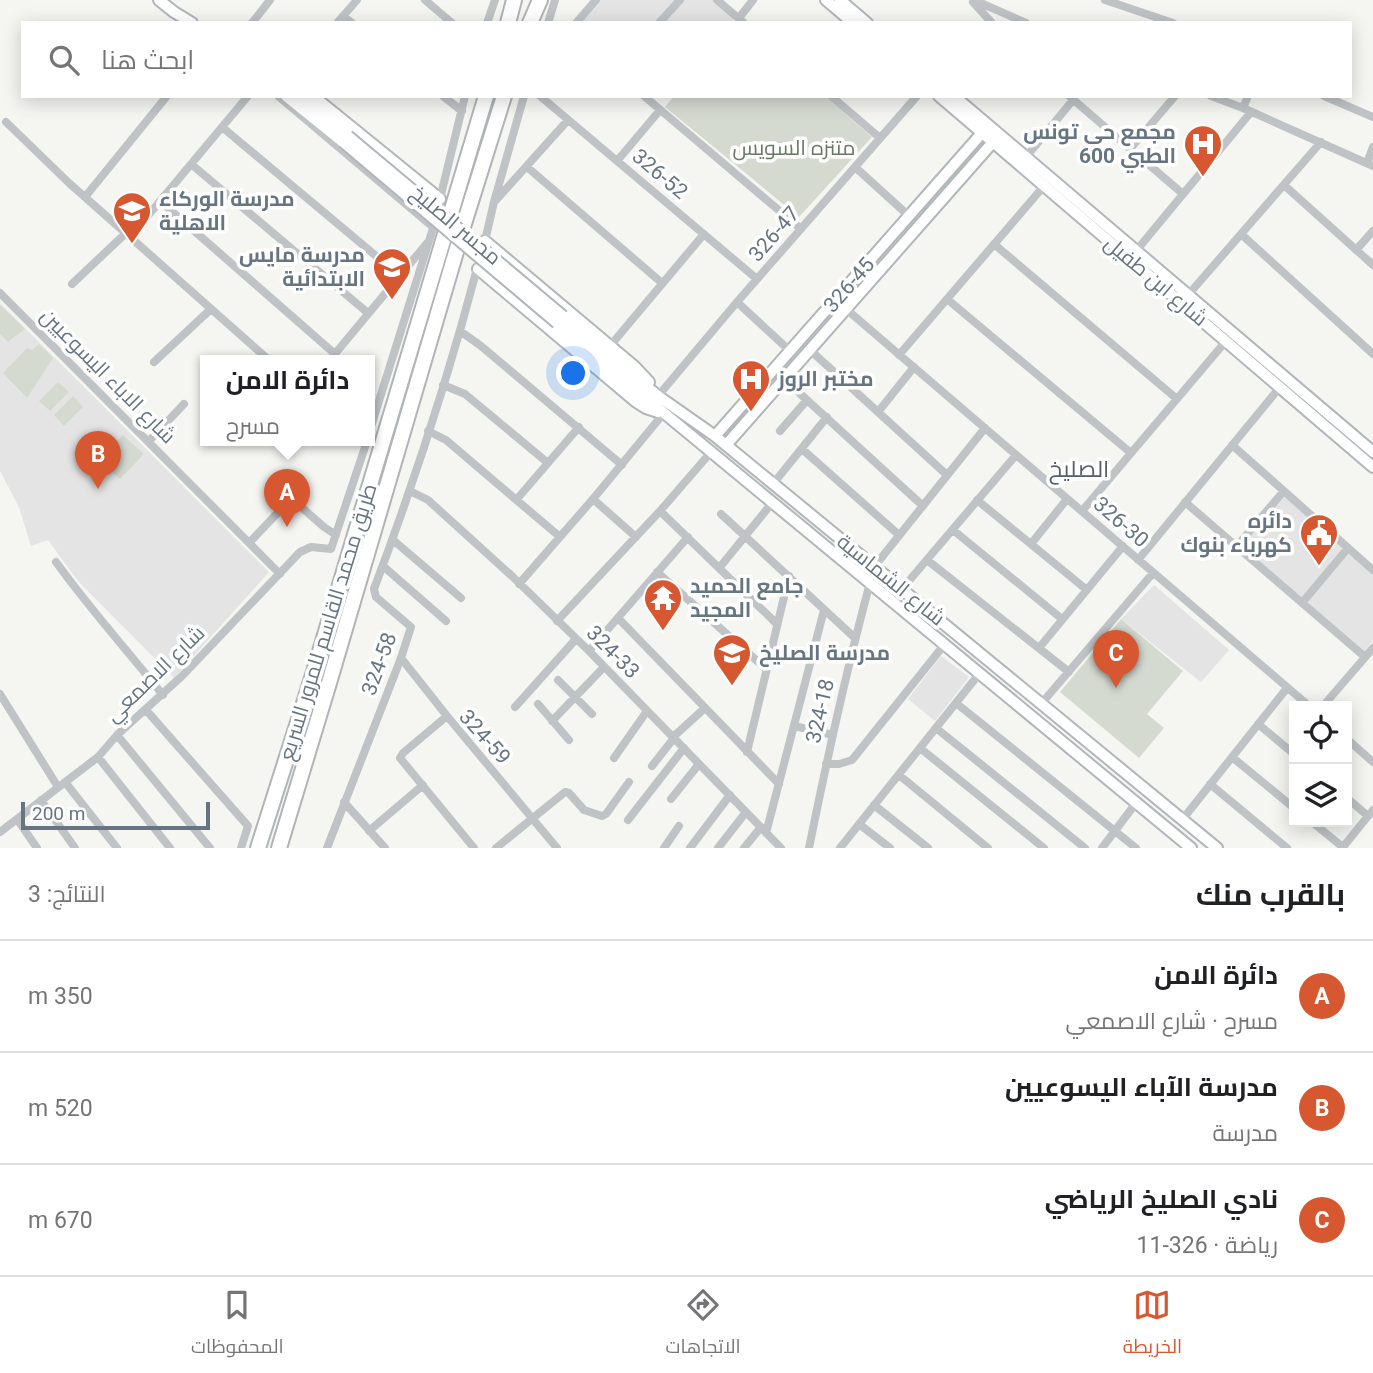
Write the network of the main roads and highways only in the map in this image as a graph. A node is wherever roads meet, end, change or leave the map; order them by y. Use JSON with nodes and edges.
{"nodes":[{"id":1,"x":506,"y":0,"type":"edge"},
{"id":2,"x":514,"y":0,"type":"edge"},
{"id":3,"x":533,"y":0,"type":"edge"},
{"id":4,"x":540,"y":0,"type":"edge"},
{"id":5,"x":502,"y":21,"type":"edge"},
{"id":6,"x":509,"y":21,"type":"edge"},
{"id":7,"x":528,"y":21,"type":"edge"},
{"id":8,"x":529,"y":21,"type":"edge"},
{"id":9,"x":485,"y":98,"type":"edge"},
{"id":10,"x":503,"y":98,"type":"edge"},
{"id":11,"x":443,"y":207,"type":"road end"},
{"id":12,"x":463,"y":227,"type":"dead end"},
{"id":13,"x":436,"y":231,"type":"road end"},
{"id":14,"x":458,"y":245,"type":"dead end"},
{"id":15,"x":258,"y":848,"type":"edge"},
{"id":16,"x":279,"y":848,"type":"edge"}],
"edges":[{"from":1,"to":5,"type":"highway"},
{"from":2,"to":6,"type":"highway"},
{"from":3,"to":7,"type":"highway"},
{"from":4,"to":8,"type":"highway"},
{"from":9,"to":11,"type":"highway"},
{"from":10,"to":12,"type":"highway"},
{"from":13,"to":15,"type":"highway","name":"طريق محمد القاسم للمرور السريع"},
{"from":14,"to":16,"type":"highway","name":"طريق محمد القاسم للمرور السريع"}]}
